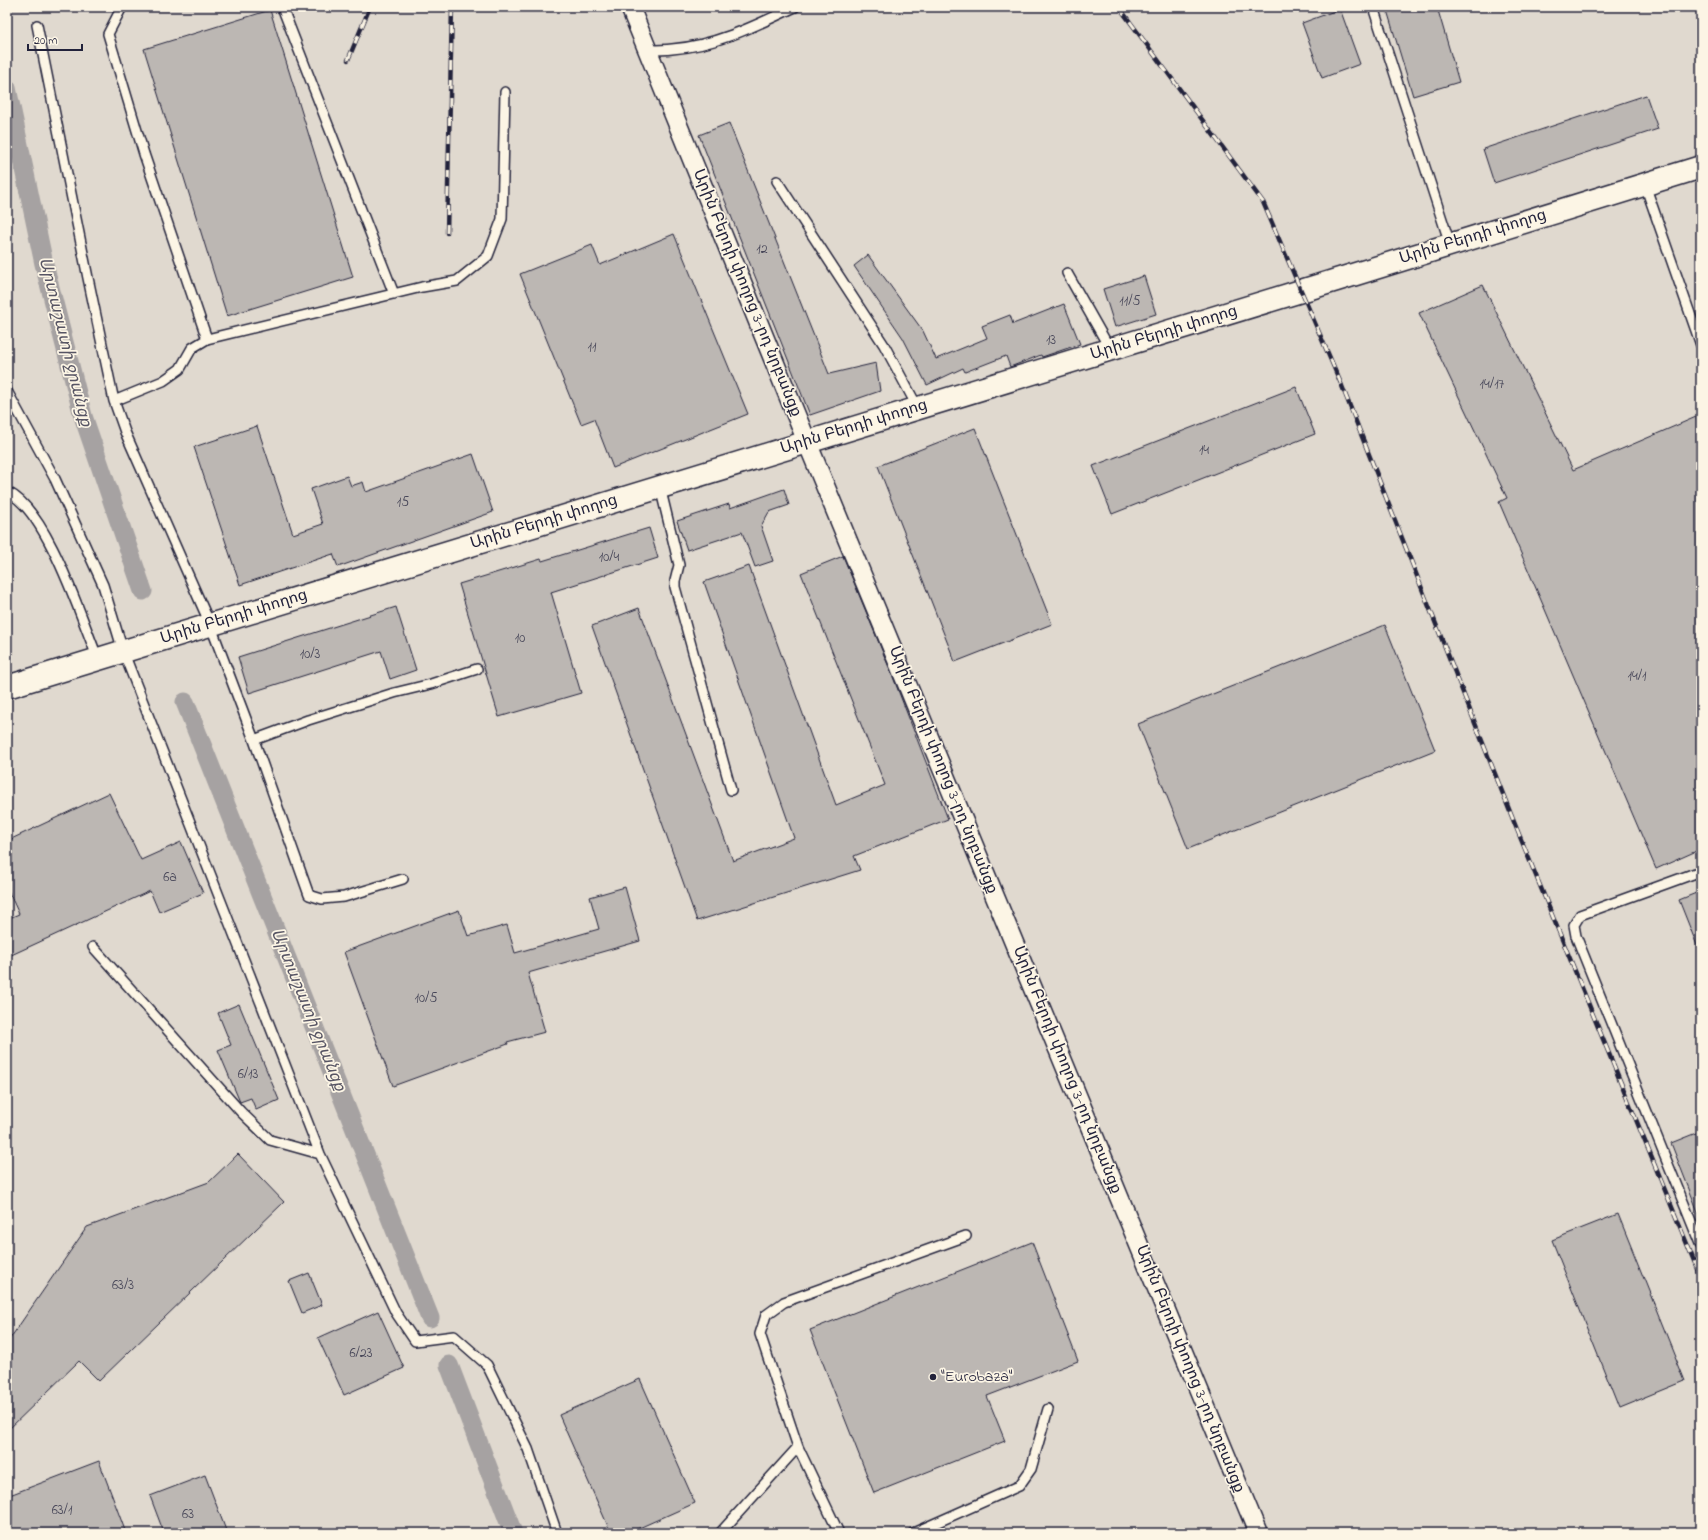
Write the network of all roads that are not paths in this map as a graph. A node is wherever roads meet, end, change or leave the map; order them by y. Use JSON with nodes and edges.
{"nodes":[{"id":1,"x":122,"y":7,"type":"edge"},
{"id":2,"x":282,"y":7,"type":"edge"},
{"id":3,"x":630,"y":7,"type":"edge"},
{"id":4,"x":795,"y":7,"type":"edge"},
{"id":5,"x":1373,"y":7,"type":"edge"},
{"id":6,"x":37,"y":25,"type":"dead end"},
{"id":7,"x":648,"y":50,"type":"junction"},
{"id":8,"x":505,"y":92,"type":"dead end"},
{"id":9,"x":1701,"y":167,"type":"edge"},
{"id":10,"x":777,"y":181,"type":"dead end"},
{"id":11,"x":1645,"y":183,"type":"junction"},
{"id":12,"x":1450,"y":244,"type":"junction"},
{"id":13,"x":1067,"y":273,"type":"dead end"},
{"id":14,"x":394,"y":294,"type":"junction"},
{"id":15,"x":207,"y":339,"type":"junction"},
{"id":16,"x":1701,"y":345,"type":"edge"},
{"id":17,"x":1110,"y":349,"type":"junction"},
{"id":18,"x":7,"y":391,"type":"edge"},
{"id":19,"x":114,"y":401,"type":"junction"},
{"id":20,"x":918,"y":408,"type":"junction"},
{"id":21,"x":807,"y":442,"type":"junction"},
{"id":22,"x":660,"y":487,"type":"junction"},
{"id":23,"x":7,"y":492,"type":"edge"},
{"id":24,"x":210,"y":624,"type":"junction"},
{"id":25,"x":123,"y":651,"type":"junction"},
{"id":26,"x":98,"y":659,"type":"junction"},
{"id":27,"x":477,"y":669,"type":"dead end"},
{"id":28,"x":7,"y":687,"type":"edge"},
{"id":29,"x":254,"y":740,"type":"junction"},
{"id":30,"x":731,"y":790,"type":"dead end"},
{"id":31,"x":1701,"y":871,"type":"edge"},
{"id":32,"x":403,"y":879,"type":"dead end"},
{"id":33,"x":93,"y":947,"type":"dead end"},
{"id":34,"x":320,"y":1154,"type":"junction"},
{"id":35,"x":966,"y":1236,"type":"dead end"},
{"id":36,"x":1701,"y":1246,"type":"edge"},
{"id":37,"x":1048,"y":1410,"type":"dead end"},
{"id":38,"x":798,"y":1447,"type":"junction"},
{"id":39,"x":557,"y":1533,"type":"edge"},
{"id":40,"x":720,"y":1533,"type":"edge"},
{"id":41,"x":839,"y":1533,"type":"edge"},
{"id":42,"x":913,"y":1533,"type":"edge"},
{"id":43,"x":1258,"y":1533,"type":"edge"}],
"edges":[{"from":1,"to":15,"type":"lane"},
{"from":2,"to":14,"type":"lane"},
{"from":3,"to":7,"type":"street","name":"Արին Բերդի փողոց 3-րդ նրբանցք"},
{"from":4,"to":7,"type":"lane"},
{"from":5,"to":12,"type":"lane"},
{"from":6,"to":19,"type":"lane"},
{"from":7,"to":21,"type":"street","name":"Արին Բերդի փողոց 3-րդ նրբանցք"},
{"from":8,"to":14,"type":"lane"},
{"from":9,"to":11,"type":"street","name":"Արին Բերդի փողոց"},
{"from":10,"to":20,"type":"lane"},
{"from":11,"to":12,"type":"street","name":"Արին Բերդի փողոց"},
{"from":11,"to":16,"type":"lane"},
{"from":12,"to":17,"type":"street","name":"Արին Բերդի փողոց"},
{"from":13,"to":17,"type":"lane"},
{"from":14,"to":15,"type":"lane"},
{"from":15,"to":19,"type":"lane"},
{"from":17,"to":20,"type":"street","name":"Արին Բերդի փողոց"},
{"from":18,"to":25,"type":"lane"},
{"from":19,"to":24,"type":"lane"},
{"from":20,"to":21,"type":"street","name":"Արին Բերդի փողոց"},
{"from":21,"to":22,"type":"street","name":"Արին Բերդի փողոց"},
{"from":21,"to":43,"type":"street","name":"Արին Բերդի փողոց 3-րդ նրբանցք"},
{"from":22,"to":24,"type":"street","name":"Արին Բերդի փողոց"},
{"from":22,"to":30,"type":"lane"},
{"from":23,"to":26,"type":"lane"},
{"from":24,"to":25,"type":"street","name":"Արին Բերդի փողոց"},
{"from":24,"to":29,"type":"lane"},
{"from":25,"to":26,"type":"street","name":"Արին Բերդի փողոց"},
{"from":25,"to":34,"type":"lane"},
{"from":26,"to":28,"type":"street","name":"Արին Բերդի փողոց"},
{"from":27,"to":29,"type":"lane"},
{"from":29,"to":32,"type":"lane"},
{"from":31,"to":36,"type":"lane"},
{"from":33,"to":34,"type":"lane"},
{"from":34,"to":39,"type":"lane"},
{"from":35,"to":38,"type":"lane"},
{"from":37,"to":42,"type":"lane"},
{"from":38,"to":40,"type":"lane"},
{"from":38,"to":41,"type":"lane"}]}
